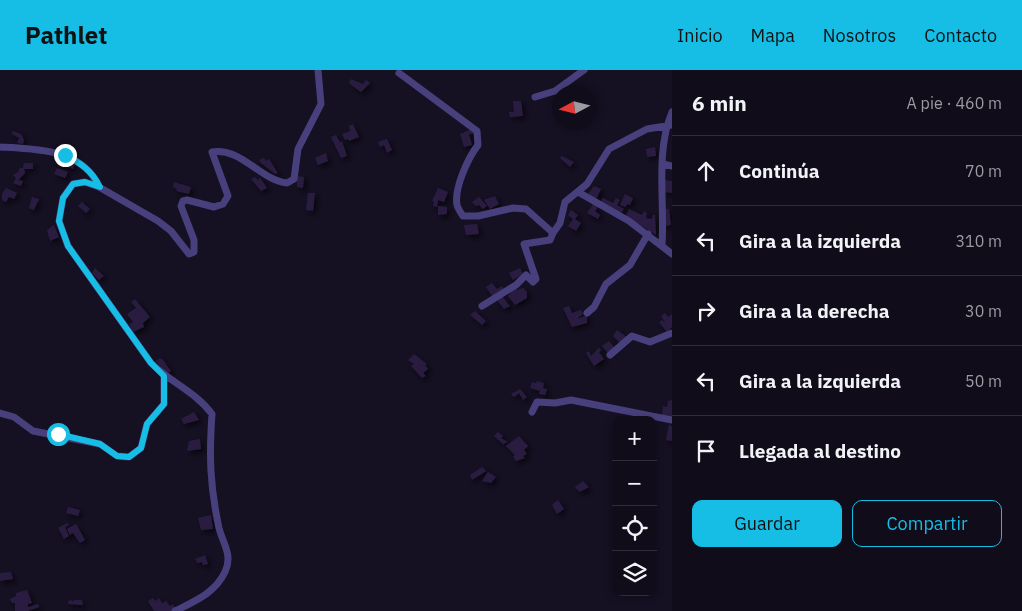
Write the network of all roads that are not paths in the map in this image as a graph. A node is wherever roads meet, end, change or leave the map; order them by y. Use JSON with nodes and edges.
{"nodes":[{"id":1,"x":318,"y":70,"type":"edge"},
{"id":2,"x":584,"y":70,"type":"edge"},
{"id":3,"x":399,"y":73,"type":"dead end"},
{"id":4,"x":536,"y":97,"type":"dead end"},
{"id":5,"x":672,"y":112,"type":"edge"},
{"id":6,"x":669,"y":124,"type":"edge"},
{"id":7,"x":0,"y":147,"type":"edge"},
{"id":8,"x":663,"y":164,"type":"junction"},
{"id":9,"x":672,"y":166,"type":"edge"},
{"id":10,"x":100,"y":187,"type":"junction"},
{"id":11,"x":578,"y":192,"type":"junction"},
{"id":12,"x":553,"y":233,"type":"junction"},
{"id":13,"x":648,"y":234,"type":"junction"},
{"id":14,"x":662,"y":245,"type":"junction"},
{"id":15,"x":672,"y":254,"type":"edge"},
{"id":16,"x":482,"y":306,"type":"dead end"},
{"id":17,"x":588,"y":313,"type":"dead end"},
{"id":18,"x":672,"y":333,"type":"edge"},
{"id":19,"x":610,"y":355,"type":"dead end"},
{"id":20,"x":164,"y":376,"type":"junction"},
{"id":21,"x":532,"y":412,"type":"dead end"},
{"id":22,"x":0,"y":413,"type":"edge"},
{"id":23,"x":672,"y":420,"type":"edge"},
{"id":24,"x":175,"y":611,"type":"edge"}],
"edges":[{"from":1,"to":10,"type":"street"},
{"from":2,"to":4,"type":"street"},
{"from":3,"to":12,"type":"street"},
{"from":5,"to":6,"type":"street"},
{"from":6,"to":8,"type":"street"},
{"from":6,"to":11,"type":"street"},
{"from":7,"to":10,"type":"street"},
{"from":8,"to":9,"type":"street"},
{"from":8,"to":14,"type":"street"},
{"from":10,"to":20,"type":"street"},
{"from":11,"to":12,"type":"street"},
{"from":11,"to":13,"type":"street"},
{"from":12,"to":16,"type":"street"},
{"from":13,"to":14,"type":"street"},
{"from":13,"to":17,"type":"street"},
{"from":14,"to":15,"type":"street"},
{"from":18,"to":19,"type":"street"},
{"from":20,"to":22,"type":"street"},
{"from":20,"to":24,"type":"street"},
{"from":21,"to":23,"type":"street"}]}
